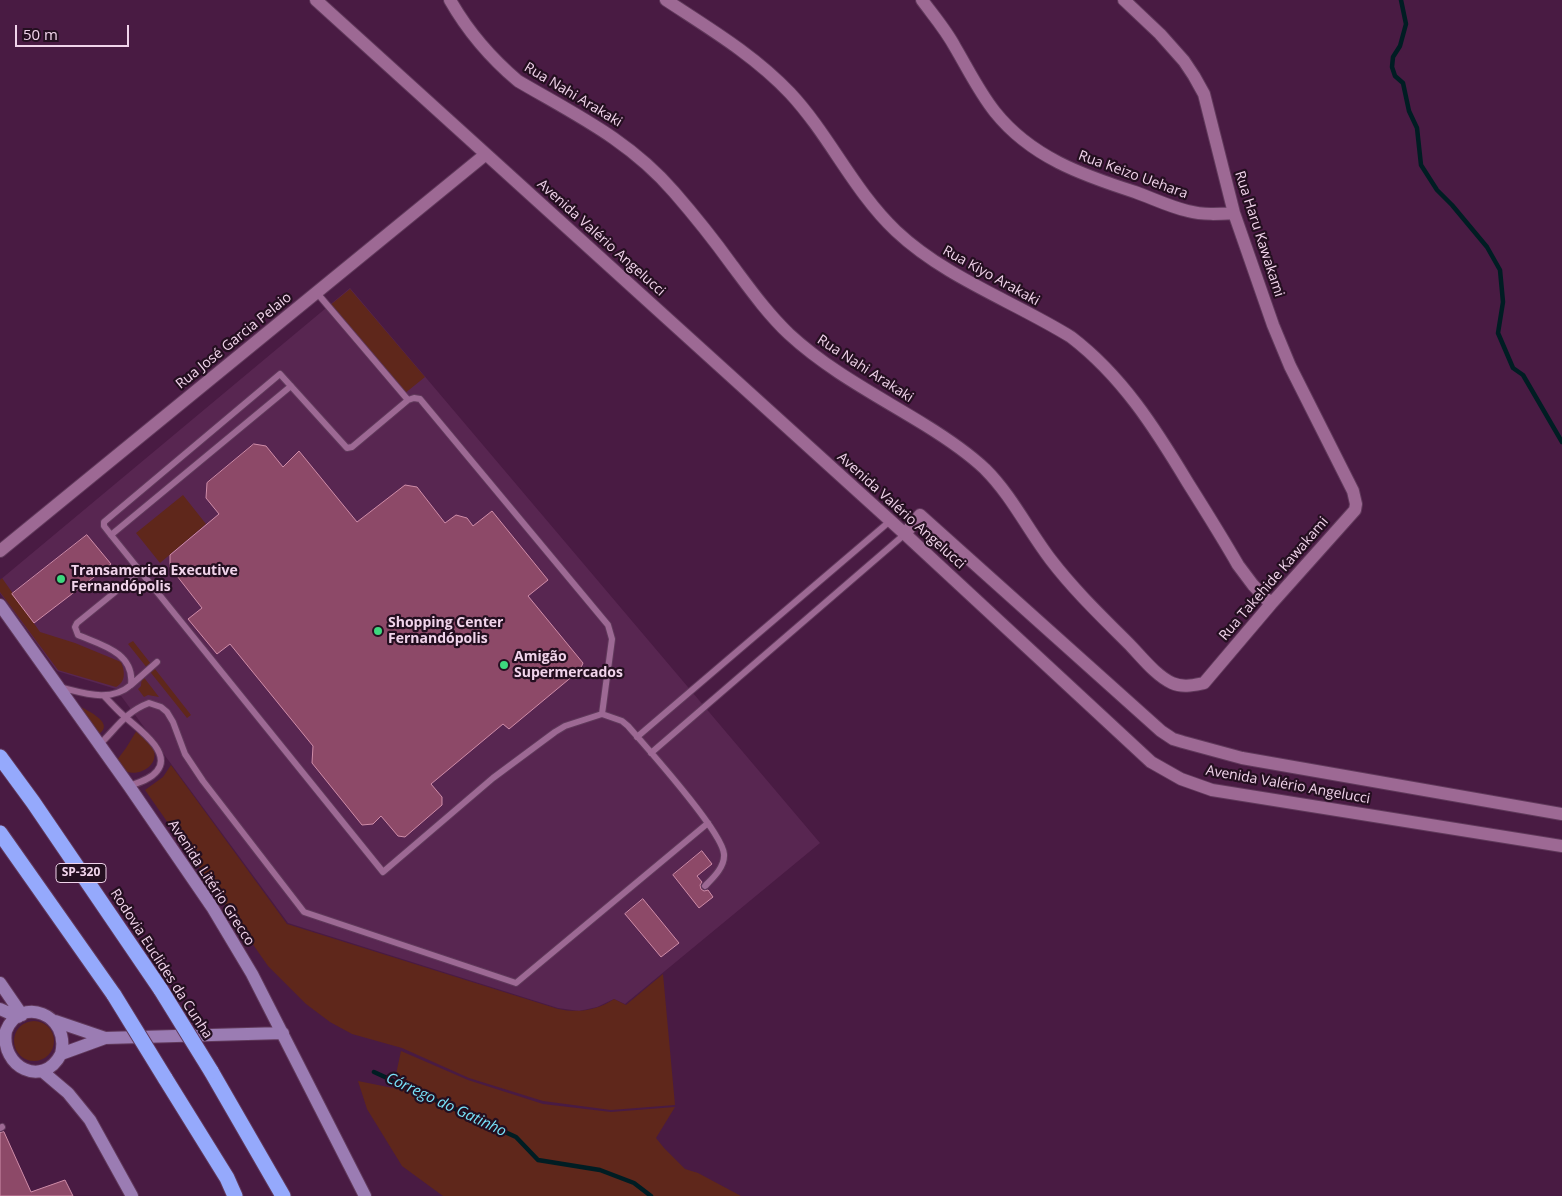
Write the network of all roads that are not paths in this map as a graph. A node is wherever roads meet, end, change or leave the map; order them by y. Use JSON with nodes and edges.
{"nodes":[{"id":1,"x":316,"y":0,"type":"edge"},
{"id":2,"x":450,"y":0,"type":"edge"},
{"id":3,"x":666,"y":0,"type":"edge"},
{"id":4,"x":922,"y":0,"type":"edge"},
{"id":5,"x":1124,"y":0,"type":"edge"},
{"id":6,"x":486,"y":154,"type":"junction"},
{"id":7,"x":1234,"y":214,"type":"junction"},
{"id":8,"x":317,"y":293,"type":"junction"},
{"id":9,"x":291,"y":386,"type":"junction"},
{"id":10,"x":408,"y":400,"type":"junction"},
{"id":11,"x":1353,"y":491,"type":"joint"},
{"id":12,"x":890,"y":521,"type":"junction"},
{"id":13,"x":904,"y":534,"type":"junction"},
{"id":14,"x":111,"y":535,"type":"junction"},
{"id":15,"x":0,"y":551,"type":"edge"},
{"id":16,"x":141,"y":572,"type":"junction"},
{"id":17,"x":1271,"y":604,"type":"junction"},
{"id":18,"x":0,"y":606,"type":"edge"},
{"id":19,"x":157,"y":662,"type":"dead end"},
{"id":20,"x":1204,"y":683,"type":"joint"},
{"id":21,"x":131,"y":685,"type":"junction"},
{"id":22,"x":58,"y":686,"type":"junction"},
{"id":23,"x":104,"y":696,"type":"junction"},
{"id":24,"x":602,"y":714,"type":"junction"},
{"id":25,"x":125,"y":717,"type":"junction"},
{"id":26,"x":637,"y":736,"type":"junction"},
{"id":27,"x":99,"y":745,"type":"junction"},
{"id":28,"x":650,"y":753,"type":"junction"},
{"id":29,"x":0,"y":757,"type":"edge"},
{"id":30,"x":129,"y":786,"type":"junction"},
{"id":31,"x":1562,"y":814,"type":"edge"},
{"id":32,"x":708,"y":823,"type":"junction"},
{"id":33,"x":0,"y":833,"type":"edge"},
{"id":34,"x":1562,"y":846,"type":"edge"},
{"id":35,"x":705,"y":886,"type":"dead end"},
{"id":36,"x":0,"y":983,"type":"edge"},
{"id":37,"x":0,"y":1009,"type":"edge"},
{"id":38,"x":20,"y":1016,"type":"junction"},
{"id":39,"x":54,"y":1021,"type":"junction"},
{"id":40,"x":284,"y":1033,"type":"junction"},
{"id":41,"x":105,"y":1038,"type":"junction"},
{"id":42,"x":62,"y":1054,"type":"junction"},
{"id":43,"x":5,"y":1058,"type":"edge"},
{"id":44,"x":42,"y":1071,"type":"junction"},
{"id":45,"x":132,"y":1196,"type":"edge"},
{"id":46,"x":235,"y":1196,"type":"edge"},
{"id":47,"x":283,"y":1196,"type":"edge"},
{"id":48,"x":365,"y":1196,"type":"edge"}],
"edges":[{"from":1,"to":6,"type":"street","name":"Avenida Valério Angelucci"},
{"from":2,"to":20,"type":"street","name":"Rua Nahi Arakaki"},
{"from":3,"to":17,"type":"street","name":"Rua Kiyo Arakaki"},
{"from":4,"to":7,"type":"street","name":"Rua Keizo Uehara"},
{"from":5,"to":7,"type":"street","name":"Rua Haru Kawakami"},
{"from":6,"to":8,"type":"street","name":"Rua José Garcia Pelaio"},
{"from":6,"to":12,"type":"street","name":"Avenida Valério Angelucci"},
{"from":7,"to":11,"type":"street","name":"Rua Haru Kawakami"},
{"from":8,"to":10,"type":"lane"},
{"from":8,"to":15,"type":"street","name":"Rua José Garcia Pelaio"},
{"from":9,"to":10,"type":"lane"},
{"from":9,"to":14,"type":"lane"},
{"from":9,"to":14,"type":"lane"},
{"from":10,"to":24,"type":"lane"},
{"from":11,"to":17,"type":"street","name":"Rua Takehide Kawakami"},
{"from":12,"to":13,"type":"street","name":"Avenida Valério Angelucci"},
{"from":12,"to":26,"type":"lane"},
{"from":13,"to":28,"type":"lane"},
{"from":13,"to":31,"type":"street","name":"Avenida Valério Angelucci"},
{"from":13,"to":34,"type":"street","name":"Avenida Valério Angelucci"},
{"from":14,"to":16,"type":"lane"},
{"from":16,"to":21,"type":"lane"},
{"from":16,"to":24,"type":"lane"},
{"from":17,"to":20,"type":"street","name":"Rua Takehide Kawakami"},
{"from":18,"to":22,"type":"main road","name":"Avenida Litério Grecco"},
{"from":19,"to":21,"type":"lane"},
{"from":21,"to":23,"type":"lane"},
{"from":22,"to":23,"type":"lane"},
{"from":22,"to":27,"type":"main road","name":"Avenida Litério Grecco"},
{"from":23,"to":25,"type":"lane"},
{"from":24,"to":26,"type":"lane"},
{"from":25,"to":27,"type":"lane"},
{"from":25,"to":30,"type":"lane"},
{"from":25,"to":32,"type":"lane"},
{"from":26,"to":28,"type":"lane"},
{"from":27,"to":30,"type":"main road","name":"Avenida Litério Grecco"},
{"from":28,"to":32,"type":"lane"},
{"from":29,"to":47,"type":"highway","name":"Rodovia Euclides da Cunha","number":"SP-320","bridge":true},
{"from":30,"to":40,"type":"main road","name":"Avenida Litério Grecco"},
{"from":32,"to":35,"type":"lane"},
{"from":33,"to":46,"type":"highway","number":"SP-320","bridge":true},
{"from":36,"to":38,"type":"main road"},
{"from":37,"to":38,"type":"main road"},
{"from":38,"to":39,"type":"main road"},
{"from":38,"to":43,"type":"main road"},
{"from":39,"to":41,"type":"main road"},
{"from":39,"to":42,"type":"main road"},
{"from":40,"to":41,"type":"main road"},
{"from":40,"to":48,"type":"main road","name":"Avenida Litério Grecco"},
{"from":41,"to":42,"type":"main road"},
{"from":42,"to":44,"type":"main road"},
{"from":43,"to":44,"type":"main road"},
{"from":44,"to":45,"type":"main road"}]}
